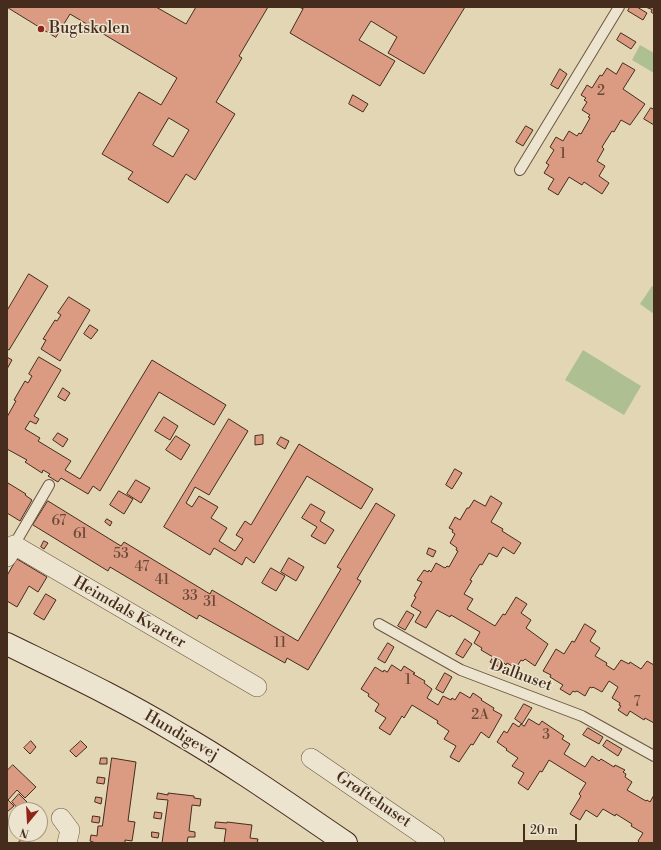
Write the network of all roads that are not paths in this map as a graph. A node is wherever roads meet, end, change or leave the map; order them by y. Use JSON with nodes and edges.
{"nodes":[{"id":1,"x":619,"y":7,"type":"edge"},
{"id":2,"x":520,"y":170,"type":"dead end"},
{"id":3,"x":49,"y":485,"type":"dead end"},
{"id":4,"x":9,"y":552,"type":"edge"},
{"id":5,"x":379,"y":624,"type":"dead end"},
{"id":6,"x":7,"y":644,"type":"edge"},
{"id":7,"x":256,"y":687,"type":"dead end"},
{"id":8,"x":654,"y":756,"type":"edge"},
{"id":9,"x":311,"y":758,"type":"dead end"},
{"id":10,"x":61,"y":818,"type":"dead end"},
{"id":11,"x":67,"y":843,"type":"edge"},
{"id":12,"x":346,"y":843,"type":"edge"},
{"id":13,"x":436,"y":843,"type":"edge"}],
"edges":[{"from":1,"to":2,"type":"lane"},
{"from":3,"to":4,"type":"lane"},
{"from":4,"to":7,"type":"street","name":"Heimdals Kvarter"},
{"from":5,"to":8,"type":"lane","name":"Dalhuset"},
{"from":6,"to":12,"type":"street","name":"Hundigevej"},
{"from":9,"to":13,"type":"street","name":"Grøftehuset"},
{"from":10,"to":11,"type":"street"}]}
